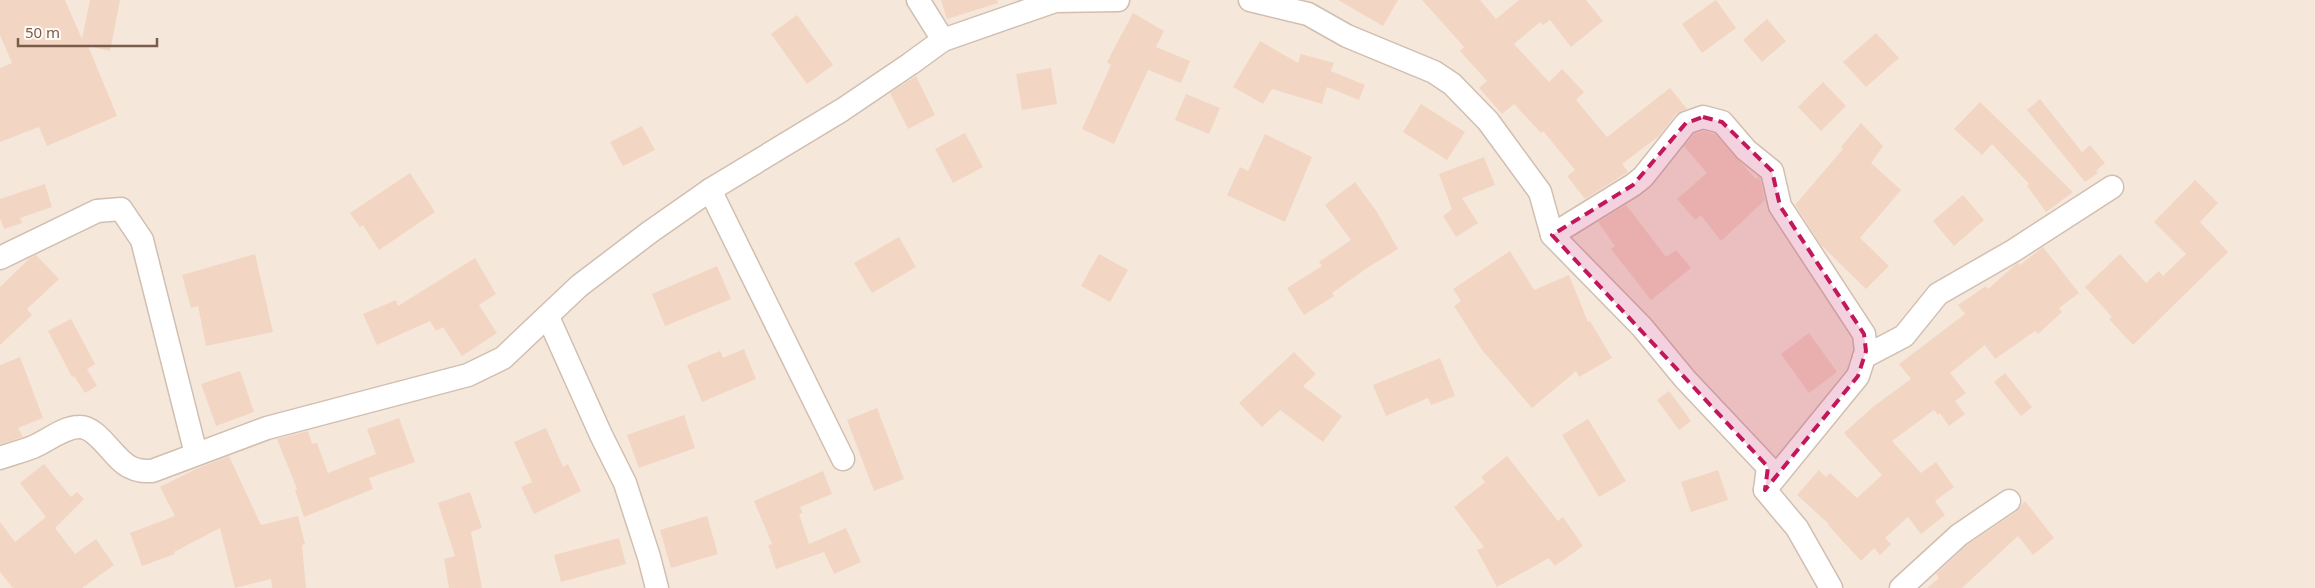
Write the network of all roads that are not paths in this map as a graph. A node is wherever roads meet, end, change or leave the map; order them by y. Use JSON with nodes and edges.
{"nodes":[{"id":1,"x":918,"y":0,"type":"edge"},
{"id":2,"x":1118,"y":0,"type":"edge"},
{"id":3,"x":1250,"y":0,"type":"edge"},
{"id":4,"x":943,"y":40,"type":"junction"},
{"id":5,"x":2112,"y":187,"type":"dead end"},
{"id":6,"x":710,"y":190,"type":"junction"},
{"id":7,"x":1552,"y":235,"type":"junction"},
{"id":8,"x":0,"y":258,"type":"edge"},
{"id":9,"x":548,"y":317,"type":"junction"},
{"id":10,"x":1864,"y":357,"type":"junction"},
{"id":11,"x":196,"y":454,"type":"junction"},
{"id":12,"x":0,"y":458,"type":"edge"},
{"id":13,"x":843,"y":459,"type":"dead end"},
{"id":14,"x":1764,"y":490,"type":"junction"},
{"id":15,"x":2008,"y":501,"type":"dead end"},
{"id":16,"x":657,"y":588,"type":"edge"},
{"id":17,"x":1831,"y":588,"type":"edge"},
{"id":18,"x":1901,"y":588,"type":"edge"}],
"edges":[{"from":1,"to":4,"type":"street"},
{"from":2,"to":4,"type":"street"},
{"from":3,"to":7,"type":"street"},
{"from":4,"to":6,"type":"street"},
{"from":5,"to":10,"type":"street"},
{"from":6,"to":9,"type":"street"},
{"from":6,"to":13,"type":"street"},
{"from":7,"to":10,"type":"street"},
{"from":7,"to":14,"type":"street"},
{"from":8,"to":11,"type":"street"},
{"from":9,"to":11,"type":"street"},
{"from":9,"to":16,"type":"street"},
{"from":10,"to":14,"type":"street"},
{"from":11,"to":12,"type":"street"},
{"from":14,"to":17,"type":"street"},
{"from":15,"to":18,"type":"street"}]}
